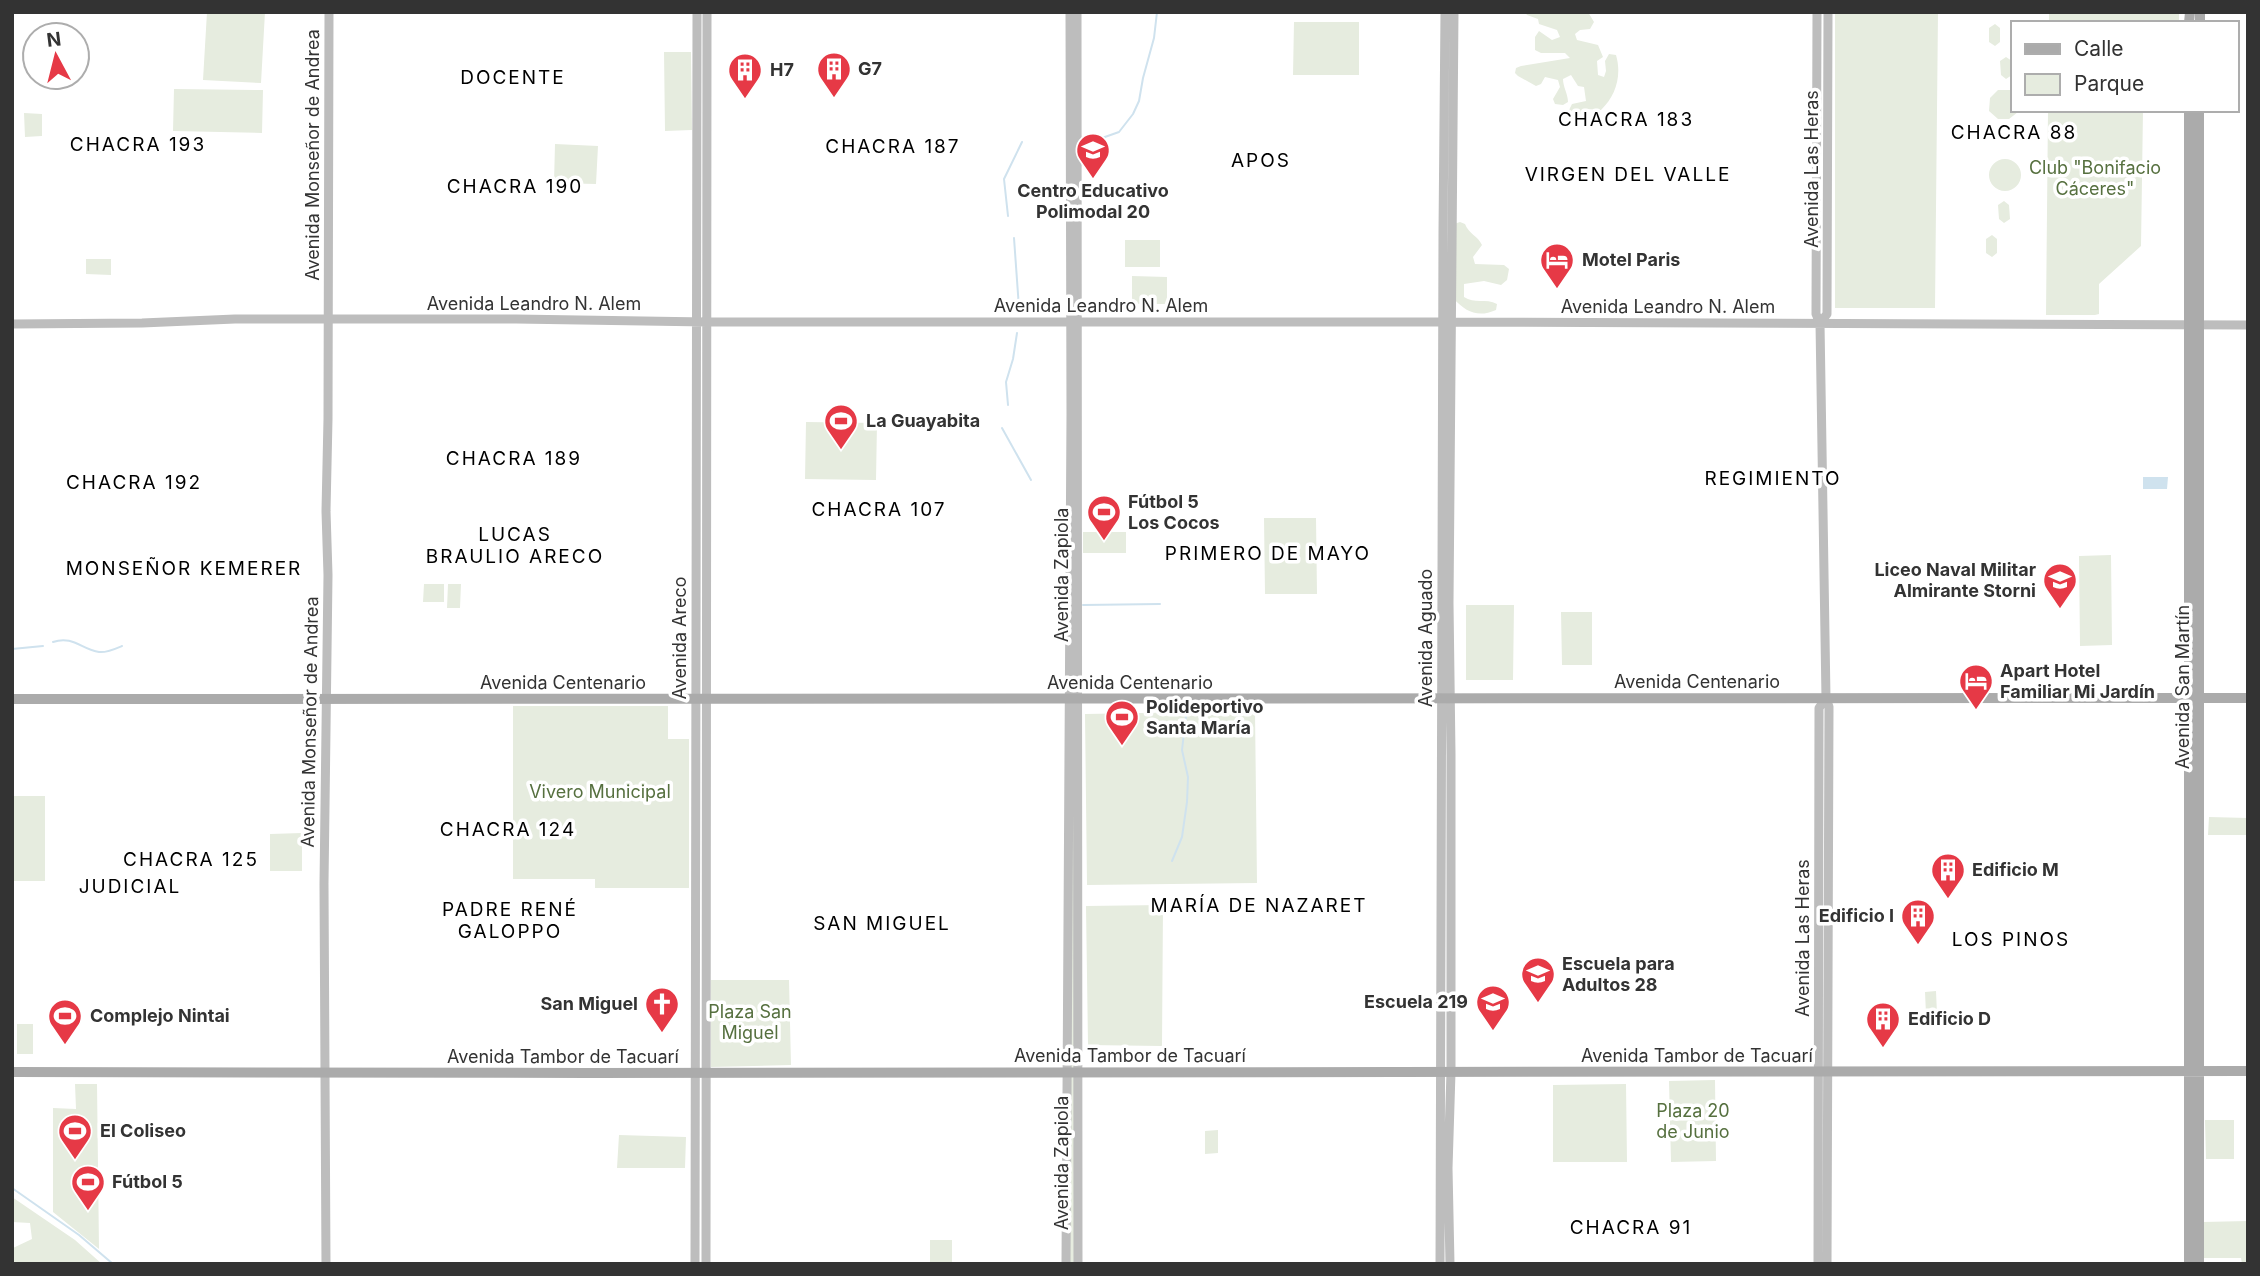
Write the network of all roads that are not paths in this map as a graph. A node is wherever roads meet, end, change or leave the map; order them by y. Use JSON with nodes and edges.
{"nodes":[{"id":1,"x":329,"y":12,"type":"edge"},
{"id":2,"x":697,"y":12,"type":"edge"},
{"id":3,"x":707,"y":12,"type":"edge"},
{"id":4,"x":1070,"y":12,"type":"edge"},
{"id":5,"x":1077,"y":12,"type":"edge"},
{"id":6,"x":1445,"y":12,"type":"edge"},
{"id":7,"x":1454,"y":12,"type":"edge"},
{"id":8,"x":1817,"y":12,"type":"edge"},
{"id":9,"x":1828,"y":12,"type":"edge"},
{"id":10,"x":2189,"y":112,"type":"edge"},
{"id":11,"x":2199,"y":112,"type":"edge"},
{"id":12,"x":328,"y":319,"type":"junction"},
{"id":13,"x":702,"y":321,"type":"junction"},
{"id":14,"x":1074,"y":321,"type":"junction"},
{"id":15,"x":1447,"y":322,"type":"junction"},
{"id":16,"x":1821,"y":323,"type":"junction"},
{"id":17,"x":2196,"y":323,"type":"junction"},
{"id":18,"x":2248,"y":323,"type":"edge"},
{"id":19,"x":12,"y":324,"type":"edge"},
{"id":20,"x":326,"y":698,"type":"junction"},
{"id":21,"x":1074,"y":698,"type":"junction"},
{"id":22,"x":1446,"y":698,"type":"junction"},
{"id":23,"x":1826,"y":698,"type":"junction"},
{"id":24,"x":2248,"y":698,"type":"edge"},
{"id":25,"x":12,"y":699,"type":"edge"},
{"id":26,"x":701,"y":699,"type":"junction"},
{"id":27,"x":2194,"y":699,"type":"junction"},
{"id":28,"x":2194,"y":1071,"type":"junction"},
{"id":29,"x":2248,"y":1071,"type":"edge"},
{"id":30,"x":12,"y":1072,"type":"edge"},
{"id":31,"x":701,"y":1072,"type":"junction"},
{"id":32,"x":1067,"y":1072,"type":"junction"},
{"id":33,"x":1078,"y":1072,"type":"junction"},
{"id":34,"x":1446,"y":1072,"type":"junction"},
{"id":35,"x":1823,"y":1072,"type":"junction"},
{"id":36,"x":326,"y":1073,"type":"junction"},
{"id":37,"x":326,"y":1264,"type":"edge"},
{"id":38,"x":695,"y":1264,"type":"edge"},
{"id":39,"x":706,"y":1264,"type":"edge"},
{"id":40,"x":1066,"y":1264,"type":"edge"},
{"id":41,"x":1078,"y":1264,"type":"edge"},
{"id":42,"x":1440,"y":1264,"type":"edge"},
{"id":43,"x":1450,"y":1264,"type":"edge"},
{"id":44,"x":1818,"y":1264,"type":"edge"},
{"id":45,"x":1827,"y":1264,"type":"edge"},
{"id":46,"x":2189,"y":1264,"type":"edge"},
{"id":47,"x":2199,"y":1264,"type":"edge"}],
"edges":[{"from":1,"to":12,"type":"main road","name":"Avenida Monseñor de Andrea"},
{"from":2,"to":13,"type":"main road","name":"Avenida Areco"},
{"from":3,"to":13,"type":"main road","name":"Avenida Areco"},
{"from":4,"to":14,"type":"main road","name":"Avenida Zapiola"},
{"from":5,"to":14,"type":"main road","name":"Avenida Zapiola"},
{"from":6,"to":15,"type":"main road","name":"Avenida Aguado"},
{"from":7,"to":15,"type":"main road","name":"Avenida Aguado"},
{"from":8,"to":16,"type":"main road","name":"Avenida Las Heras"},
{"from":9,"to":16,"type":"main road","name":"Avenida Las Heras"},
{"from":10,"to":17,"type":"main road","name":"Avenida San Martín"},
{"from":11,"to":17,"type":"main road","name":"Avenida San Martín"},
{"from":12,"to":13,"type":"main road","name":"Avenida Leandro N. Alem"},
{"from":12,"to":19,"type":"main road","name":"Avenida Leandro N. Alem"},
{"from":12,"to":20,"type":"main road","name":"Avenida Monseñor de Andrea"},
{"from":13,"to":14,"type":"main road","name":"Avenida Leandro N. Alem"},
{"from":13,"to":26,"type":"main road","name":"Avenida Areco"},
{"from":14,"to":15,"type":"main road","name":"Avenida Leandro N. Alem"},
{"from":14,"to":21,"type":"main road","name":"Avenida Zapiola"},
{"from":15,"to":16,"type":"main road","name":"Avenida Leandro N. Alem"},
{"from":15,"to":22,"type":"main road","name":"Avenida Aguado"},
{"from":16,"to":17,"type":"main road","name":"Avenida Leandro N. Alem"},
{"from":16,"to":23,"type":"main road","name":"Avenida Las Heras"},
{"from":17,"to":18,"type":"main road","name":"Avenida Leandro N. Alem"},
{"from":17,"to":27,"type":"main road","name":"Avenida San Martín"},
{"from":20,"to":25,"type":"main road","name":"Avenida Centenario"},
{"from":20,"to":26,"type":"main road","name":"Avenida Centenario"},
{"from":20,"to":36,"type":"main road","name":"Avenida Monseñor de Andrea"},
{"from":21,"to":22,"type":"main road","name":"Avenida Centenario"},
{"from":21,"to":26,"type":"main road","name":"Avenida Centenario"},
{"from":21,"to":32,"type":"main road","name":"Avenida Zapiola"},
{"from":21,"to":33,"type":"main road","name":"Avenida Zapiola"},
{"from":22,"to":23,"type":"main road","name":"Avenida Centenario"},
{"from":22,"to":34,"type":"main road","name":"Avenida Aguado"},
{"from":23,"to":27,"type":"main road","name":"Avenida Centenario"},
{"from":23,"to":35,"type":"main road","name":"Avenida Las Heras"},
{"from":24,"to":27,"type":"main road","name":"Avenida Centenario"},
{"from":26,"to":31,"type":"main road","name":"Avenida Areco"},
{"from":27,"to":28,"type":"main road","name":"Avenida San Martín"},
{"from":28,"to":29,"type":"main road","name":"Avenida Tambor de Tacuarí"},
{"from":28,"to":35,"type":"main road","name":"Avenida Tambor de Tacuarí"},
{"from":28,"to":46,"type":"main road","name":"Avenida San Martín"},
{"from":28,"to":47,"type":"main road","name":"Avenida San Martín"},
{"from":30,"to":36,"type":"main road","name":"Avenida Tambor de Tacuarí"},
{"from":31,"to":32,"type":"main road","name":"Avenida Tambor de Tacuarí"},
{"from":31,"to":36,"type":"main road","name":"Avenida Tambor de Tacuarí"},
{"from":31,"to":38,"type":"main road","name":"Avenida Areco"},
{"from":31,"to":39,"type":"main road","name":"Avenida Areco"},
{"from":32,"to":33,"type":"main road","name":"Avenida Tambor de Tacuarí"},
{"from":32,"to":40,"type":"main road","name":"Avenida Zapiola"},
{"from":33,"to":34,"type":"main road","name":"Avenida Tambor de Tacuarí"},
{"from":33,"to":41,"type":"main road","name":"Avenida Zapiola"},
{"from":34,"to":35,"type":"main road","name":"Avenida Tambor de Tacuarí"},
{"from":34,"to":42,"type":"main road","name":"Avenida Aguado"},
{"from":34,"to":43,"type":"main road","name":"Avenida Aguado"},
{"from":35,"to":44,"type":"main road","name":"Avenida Las Heras"},
{"from":35,"to":45,"type":"main road","name":"Avenida Las Heras"},
{"from":36,"to":37,"type":"main road","name":"Avenida Monseñor de Andrea"}]}
